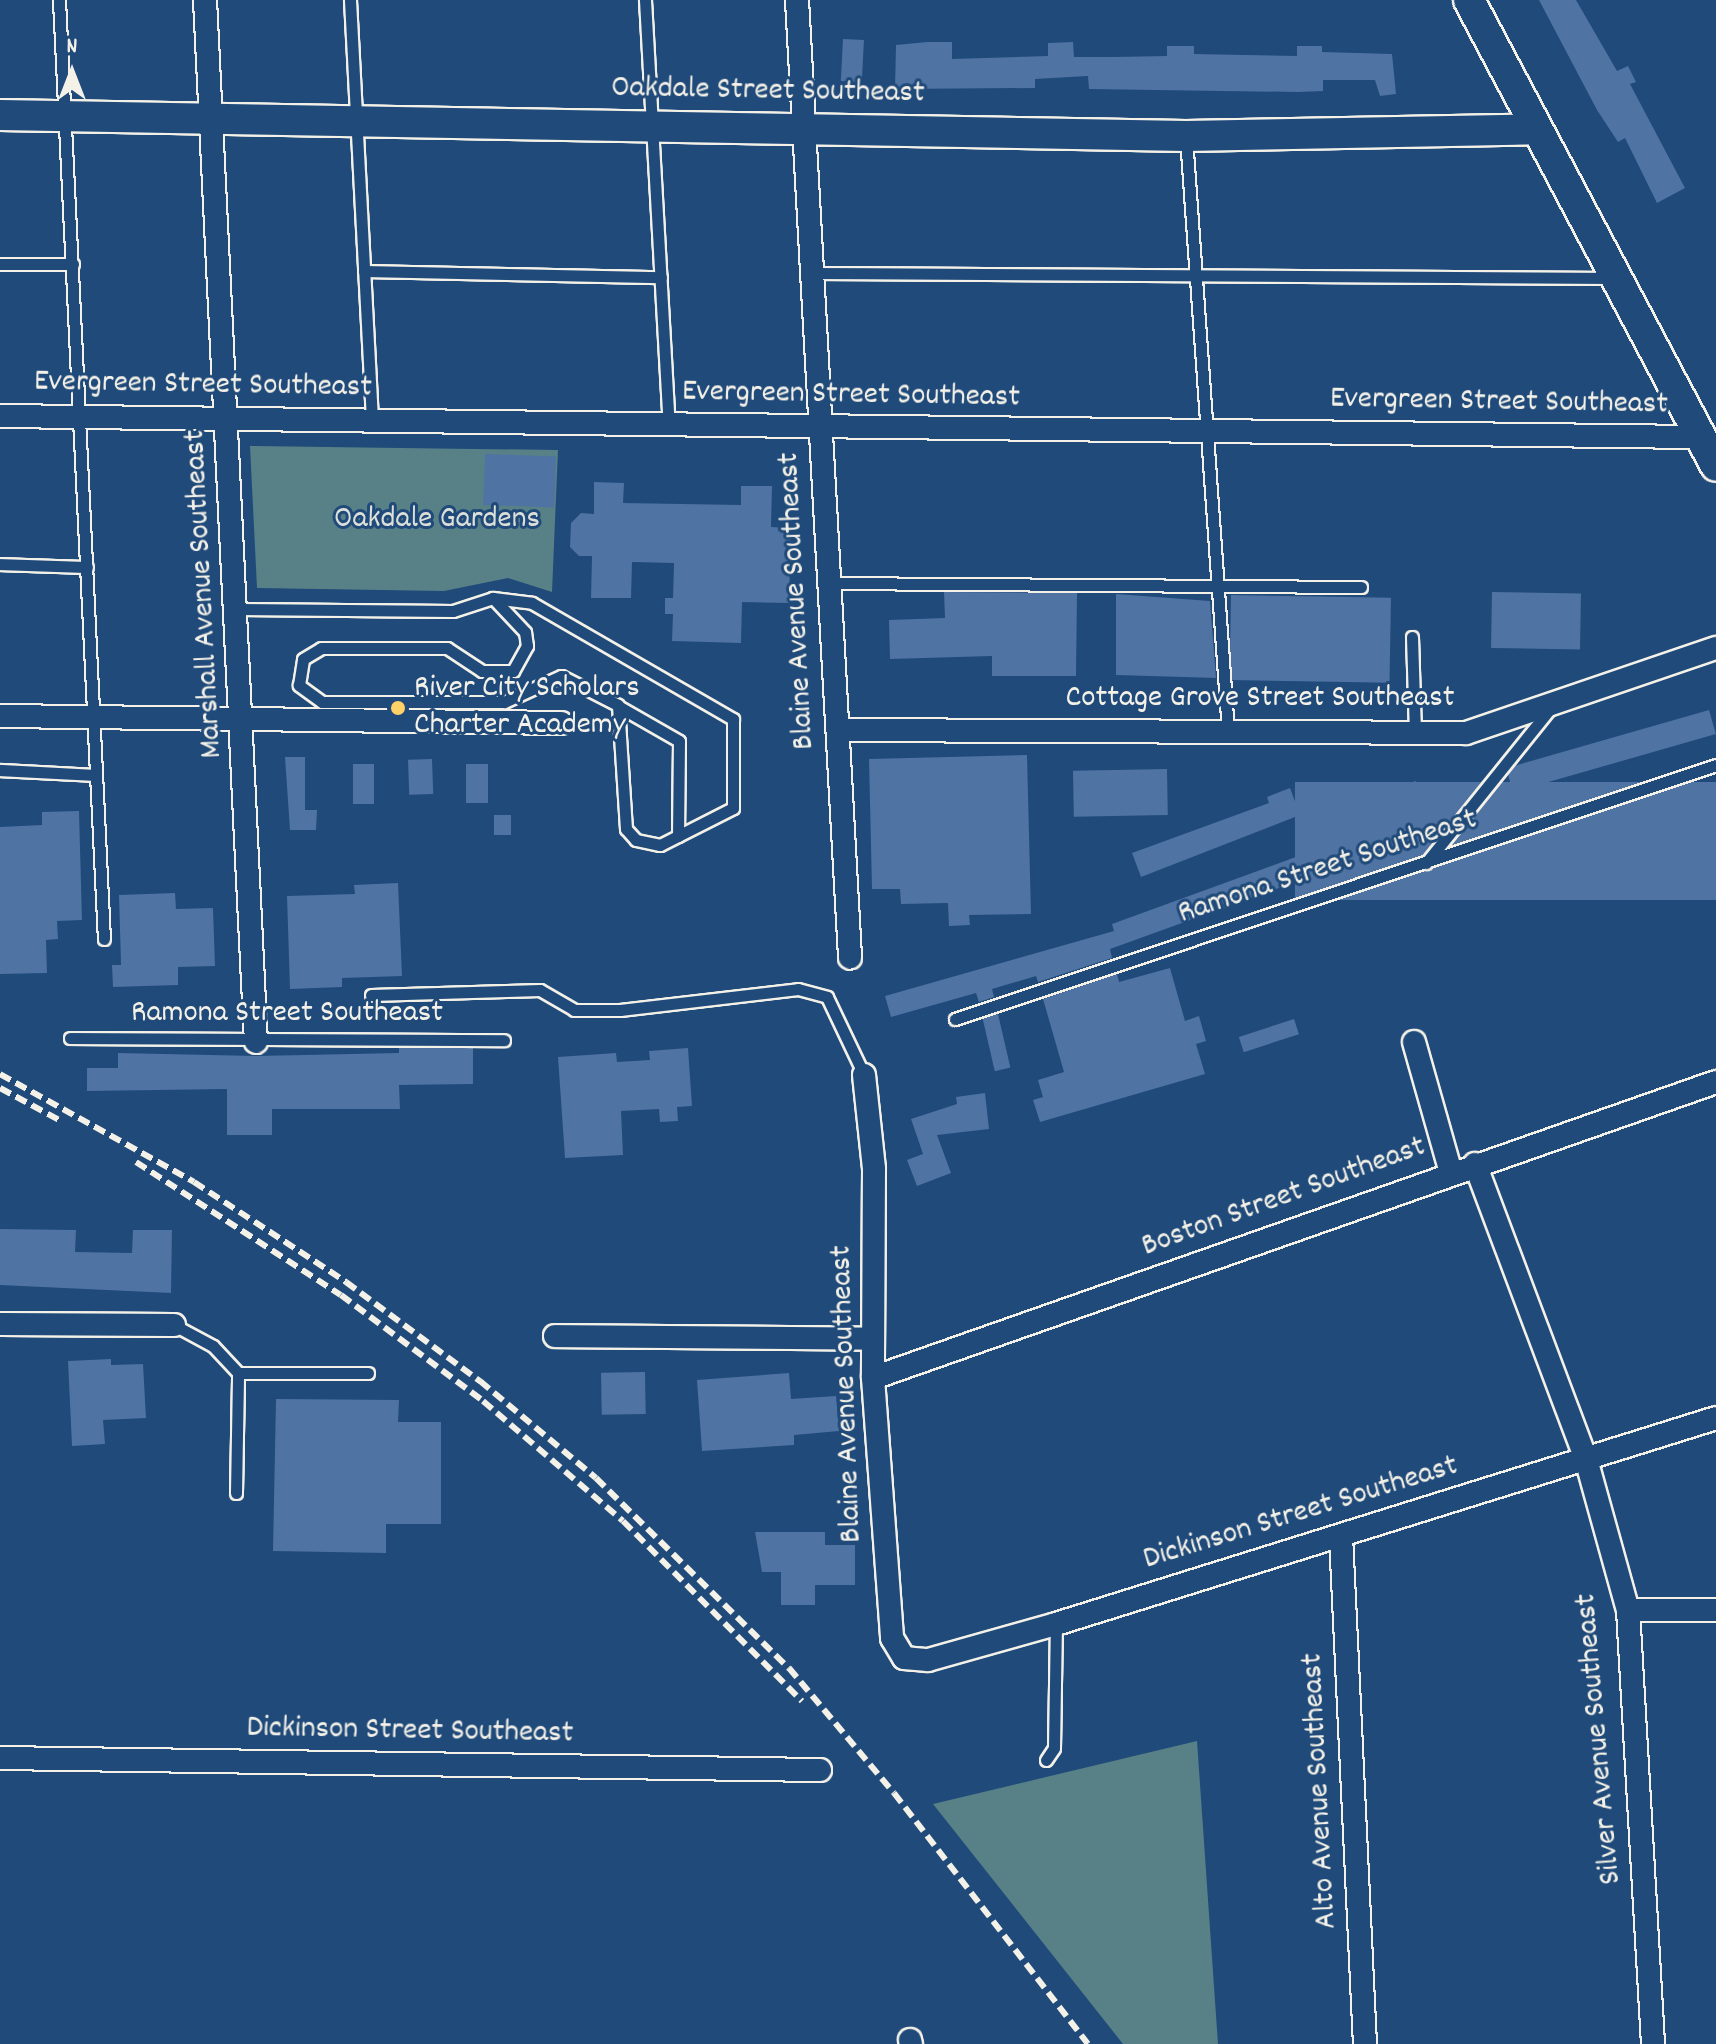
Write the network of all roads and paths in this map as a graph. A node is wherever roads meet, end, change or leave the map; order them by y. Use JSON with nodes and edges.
{"nodes":[{"id":1,"x":59,"y":0,"type":"edge"},
{"id":2,"x":205,"y":0,"type":"edge"},
{"id":3,"x":350,"y":0,"type":"edge"},
{"id":4,"x":645,"y":0,"type":"edge"},
{"id":5,"x":797,"y":0,"type":"edge"},
{"id":6,"x":1469,"y":0,"type":"edge"},
{"id":7,"x":0,"y":115,"type":"edge"},
{"id":8,"x":64,"y":117,"type":"junction"},
{"id":9,"x":211,"y":119,"type":"junction"},
{"id":10,"x":356,"y":121,"type":"junction"},
{"id":11,"x":652,"y":126,"type":"junction"},
{"id":12,"x":802,"y":128,"type":"junction"},
{"id":13,"x":1535,"y":129,"type":"junction"},
{"id":14,"x":1186,"y":136,"type":"junction"},
{"id":15,"x":0,"y":264,"type":"edge"},
{"id":16,"x":73,"y":264,"type":"junction"},
{"id":17,"x":364,"y":271,"type":"junction"},
{"id":18,"x":811,"y":273,"type":"junction"},
{"id":19,"x":1198,"y":275,"type":"junction"},
{"id":20,"x":661,"y":277,"type":"junction"},
{"id":21,"x":1613,"y":278,"type":"junction"},
{"id":22,"x":0,"y":416,"type":"edge"},
{"id":23,"x":82,"y":417,"type":"junction"},
{"id":24,"x":227,"y":418,"type":"junction"},
{"id":25,"x":372,"y":420,"type":"junction"},
{"id":26,"x":669,"y":425,"type":"junction"},
{"id":27,"x":820,"y":428,"type":"junction"},
{"id":28,"x":1205,"y":432,"type":"junction"},
{"id":29,"x":1701,"y":437,"type":"junction"},
{"id":30,"x":1716,"y":466,"type":"edge"},
{"id":31,"x":0,"y":564,"type":"edge"},
{"id":32,"x":87,"y":567,"type":"junction"},
{"id":33,"x":829,"y":583,"type":"junction"},
{"id":34,"x":1361,"y":587,"type":"dead end"},
{"id":35,"x":1217,"y":588,"type":"junction"},
{"id":36,"x":493,"y":598,"type":"junction"},
{"id":37,"x":238,"y":609,"type":"junction"},
{"id":38,"x":1412,"y":637,"type":"dead end"},
{"id":39,"x":1716,"y":648,"type":"edge"},
{"id":40,"x":618,"y":705,"type":"junction"},
{"id":41,"x":1553,"y":706,"type":"junction"},
{"id":42,"x":0,"y":716,"type":"edge"},
{"id":43,"x":92,"y":718,"type":"junction"},
{"id":44,"x":244,"y":721,"type":"junction"},
{"id":45,"x":561,"y":723,"type":"dead end"},
{"id":46,"x":838,"y":730,"type":"junction"},
{"id":47,"x":1228,"y":731,"type":"junction"},
{"id":48,"x":1415,"y":735,"type":"junction"},
{"id":49,"x":1716,"y":765,"type":"edge"},
{"id":50,"x":0,"y":770,"type":"edge"},
{"id":51,"x":95,"y":775,"type":"junction"},
{"id":52,"x":678,"y":836,"type":"junction"},
{"id":53,"x":1426,"y":863,"type":"junction"},
{"id":54,"x":104,"y":939,"type":"dead end"},
{"id":55,"x":850,"y":958,"type":"dead end"},
{"id":56,"x":371,"y":995,"type":"dead end"},
{"id":57,"x":955,"y":1019,"type":"dead end"},
{"id":58,"x":70,"y":1038,"type":"dead end"},
{"id":59,"x":504,"y":1040,"type":"dead end"},
{"id":60,"x":256,"y":1042,"type":"junction"},
{"id":61,"x":1414,"y":1042,"type":"dead end"},
{"id":62,"x":864,"y":1075,"type":"joint"},
{"id":63,"x":1716,"y":1082,"type":"edge"},
{"id":64,"x":1475,"y":1164,"type":"junction"},
{"id":65,"x":1451,"y":1173,"type":"junction"},
{"id":66,"x":0,"y":1324,"type":"edge"},
{"id":67,"x":174,"y":1325,"type":"joint"},
{"id":68,"x":555,"y":1336,"type":"dead end"},
{"id":69,"x":871,"y":1339,"type":"junction"},
{"id":70,"x":238,"y":1373,"type":"junction"},
{"id":71,"x":368,"y":1373,"type":"dead end"},
{"id":72,"x":873,"y":1378,"type":"junction"},
{"id":73,"x":1716,"y":1418,"type":"edge"},
{"id":74,"x":1586,"y":1459,"type":"junction"},
{"id":75,"x":236,"y":1493,"type":"dead end"},
{"id":76,"x":1341,"y":1536,"type":"junction"},
{"id":77,"x":1628,"y":1610,"type":"junction"},
{"id":78,"x":1716,"y":1610,"type":"edge"},
{"id":79,"x":1056,"y":1624,"type":"junction"},
{"id":80,"x":904,"y":1658,"type":"joint"},
{"id":81,"x":0,"y":1758,"type":"edge"},
{"id":82,"x":1046,"y":1760,"type":"dead end"},
{"id":83,"x":820,"y":1770,"type":"dead end"},
{"id":84,"x":1365,"y":2044,"type":"edge"},
{"id":85,"x":1653,"y":2044,"type":"edge"}],
"edges":[{"from":1,"to":8,"type":"lane"},
{"from":2,"to":9,"type":"street","name":"Marshall Avenue Southeast"},
{"from":3,"to":10,"type":"lane"},
{"from":4,"to":11,"type":"lane"},
{"from":5,"to":12,"type":"street","name":"Blaine Avenue Southeast"},
{"from":6,"to":13,"type":"street"},
{"from":7,"to":8,"type":"street","name":"Oakdale Street Southeast"},
{"from":8,"to":9,"type":"street","name":"Oakdale Street Southeast"},
{"from":8,"to":16,"type":"lane"},
{"from":9,"to":10,"type":"street","name":"Oakdale Street Southeast"},
{"from":9,"to":24,"type":"street","name":"Marshall Avenue Southeast"},
{"from":10,"to":11,"type":"street","name":"Oakdale Street Southeast"},
{"from":10,"to":17,"type":"lane"},
{"from":11,"to":12,"type":"street","name":"Oakdale Street Southeast"},
{"from":11,"to":20,"type":"lane"},
{"from":12,"to":14,"type":"street","name":"Oakdale Street Southeast"},
{"from":12,"to":18,"type":"street","name":"Blaine Avenue Southeast"},
{"from":13,"to":14,"type":"street","name":"Oakdale Street Southeast"},
{"from":13,"to":21,"type":"street"},
{"from":14,"to":19,"type":"lane"},
{"from":15,"to":16,"type":"lane"},
{"from":16,"to":23,"type":"lane"},
{"from":17,"to":20,"type":"lane"},
{"from":17,"to":25,"type":"lane"},
{"from":18,"to":19,"type":"lane"},
{"from":18,"to":27,"type":"street","name":"Blaine Avenue Southeast"},
{"from":19,"to":21,"type":"lane"},
{"from":19,"to":28,"type":"lane"},
{"from":20,"to":26,"type":"lane"},
{"from":21,"to":29,"type":"street"},
{"from":22,"to":23,"type":"street","name":"Evergreen Street Southeast"},
{"from":23,"to":24,"type":"street","name":"Evergreen Street Southeast"},
{"from":23,"to":32,"type":"lane"},
{"from":24,"to":25,"type":"street","name":"Evergreen Street Southeast"},
{"from":24,"to":37,"type":"street","name":"Marshall Avenue Southeast"},
{"from":25,"to":26,"type":"street","name":"Evergreen Street Southeast"},
{"from":26,"to":27,"type":"street","name":"Evergreen Street Southeast"},
{"from":27,"to":28,"type":"street","name":"Evergreen Street Southeast"},
{"from":27,"to":33,"type":"street","name":"Blaine Avenue Southeast"},
{"from":28,"to":29,"type":"street","name":"Evergreen Street Southeast"},
{"from":28,"to":35,"type":"lane"},
{"from":29,"to":30,"type":"street"},
{"from":31,"to":32,"type":"lane"},
{"from":32,"to":43,"type":"lane"},
{"from":33,"to":35,"type":"lane"},
{"from":33,"to":46,"type":"street","name":"Blaine Avenue Southeast"},
{"from":34,"to":35,"type":"lane"},
{"from":35,"to":47,"type":"lane"},
{"from":36,"to":37,"type":"lane"},
{"from":36,"to":40,"type":"lane"},
{"from":36,"to":52,"type":"lane"},
{"from":37,"to":44,"type":"street","name":"Marshall Avenue Southeast"},
{"from":38,"to":48,"type":"lane"},
{"from":39,"to":41,"type":"street","name":"Cottage Grove Street Southeast"},
{"from":40,"to":52,"type":"lane"},
{"from":40,"to":52,"type":"lane"},
{"from":41,"to":48,"type":"street","name":"Cottage Grove Street Southeast"},
{"from":41,"to":53,"type":"lane"},
{"from":42,"to":43,"type":"street"},
{"from":43,"to":44,"type":"street"},
{"from":43,"to":51,"type":"lane"},
{"from":44,"to":45,"type":"street"},
{"from":44,"to":60,"type":"street","name":"Marshall Avenue Southeast"},
{"from":46,"to":47,"type":"street","name":"Cottage Grove Street Southeast"},
{"from":46,"to":55,"type":"street","name":"Blaine Avenue Southeast"},
{"from":47,"to":48,"type":"street","name":"Cottage Grove Street Southeast"},
{"from":49,"to":53,"type":"lane","name":"Ramona Street Southeast"},
{"from":50,"to":51,"type":"lane"},
{"from":51,"to":54,"type":"lane"},
{"from":53,"to":57,"type":"lane","name":"Ramona Street Southeast"},
{"from":56,"to":62,"type":"lane"},
{"from":58,"to":60,"type":"lane","name":"Ramona Street Southeast"},
{"from":59,"to":60,"type":"lane","name":"Ramona Street Southeast"},
{"from":61,"to":65,"type":"street"},
{"from":62,"to":69,"type":"street","name":"Blaine Avenue Southeast"},
{"from":63,"to":64,"type":"street","name":"Boston Street Southeast"},
{"from":64,"to":65,"type":"street","name":"Boston Street Southeast"},
{"from":64,"to":74,"type":"street","name":"Silver Avenue Southeast"},
{"from":65,"to":72,"type":"street","name":"Boston Street Southeast"},
{"from":66,"to":67,"type":"street"},
{"from":67,"to":70,"type":"lane"},
{"from":68,"to":69,"type":"street"},
{"from":69,"to":72,"type":"street","name":"Blaine Avenue Southeast"},
{"from":70,"to":71,"type":"lane"},
{"from":70,"to":75,"type":"lane"},
{"from":72,"to":80,"type":"street","name":"Blaine Avenue Southeast"},
{"from":73,"to":74,"type":"street","name":"Dickinson Street Southeast"},
{"from":74,"to":76,"type":"street","name":"Dickinson Street Southeast"},
{"from":74,"to":77,"type":"street","name":"Silver Avenue Southeast"},
{"from":76,"to":79,"type":"street","name":"Dickinson Street Southeast"},
{"from":76,"to":84,"type":"street","name":"Alto Avenue Southeast"},
{"from":77,"to":78,"type":"street"},
{"from":77,"to":85,"type":"street","name":"Silver Avenue Southeast"},
{"from":79,"to":80,"type":"street","name":"Dickinson Street Southeast"},
{"from":79,"to":82,"type":"lane"},
{"from":81,"to":83,"type":"street","name":"Dickinson Street Southeast"}]}
